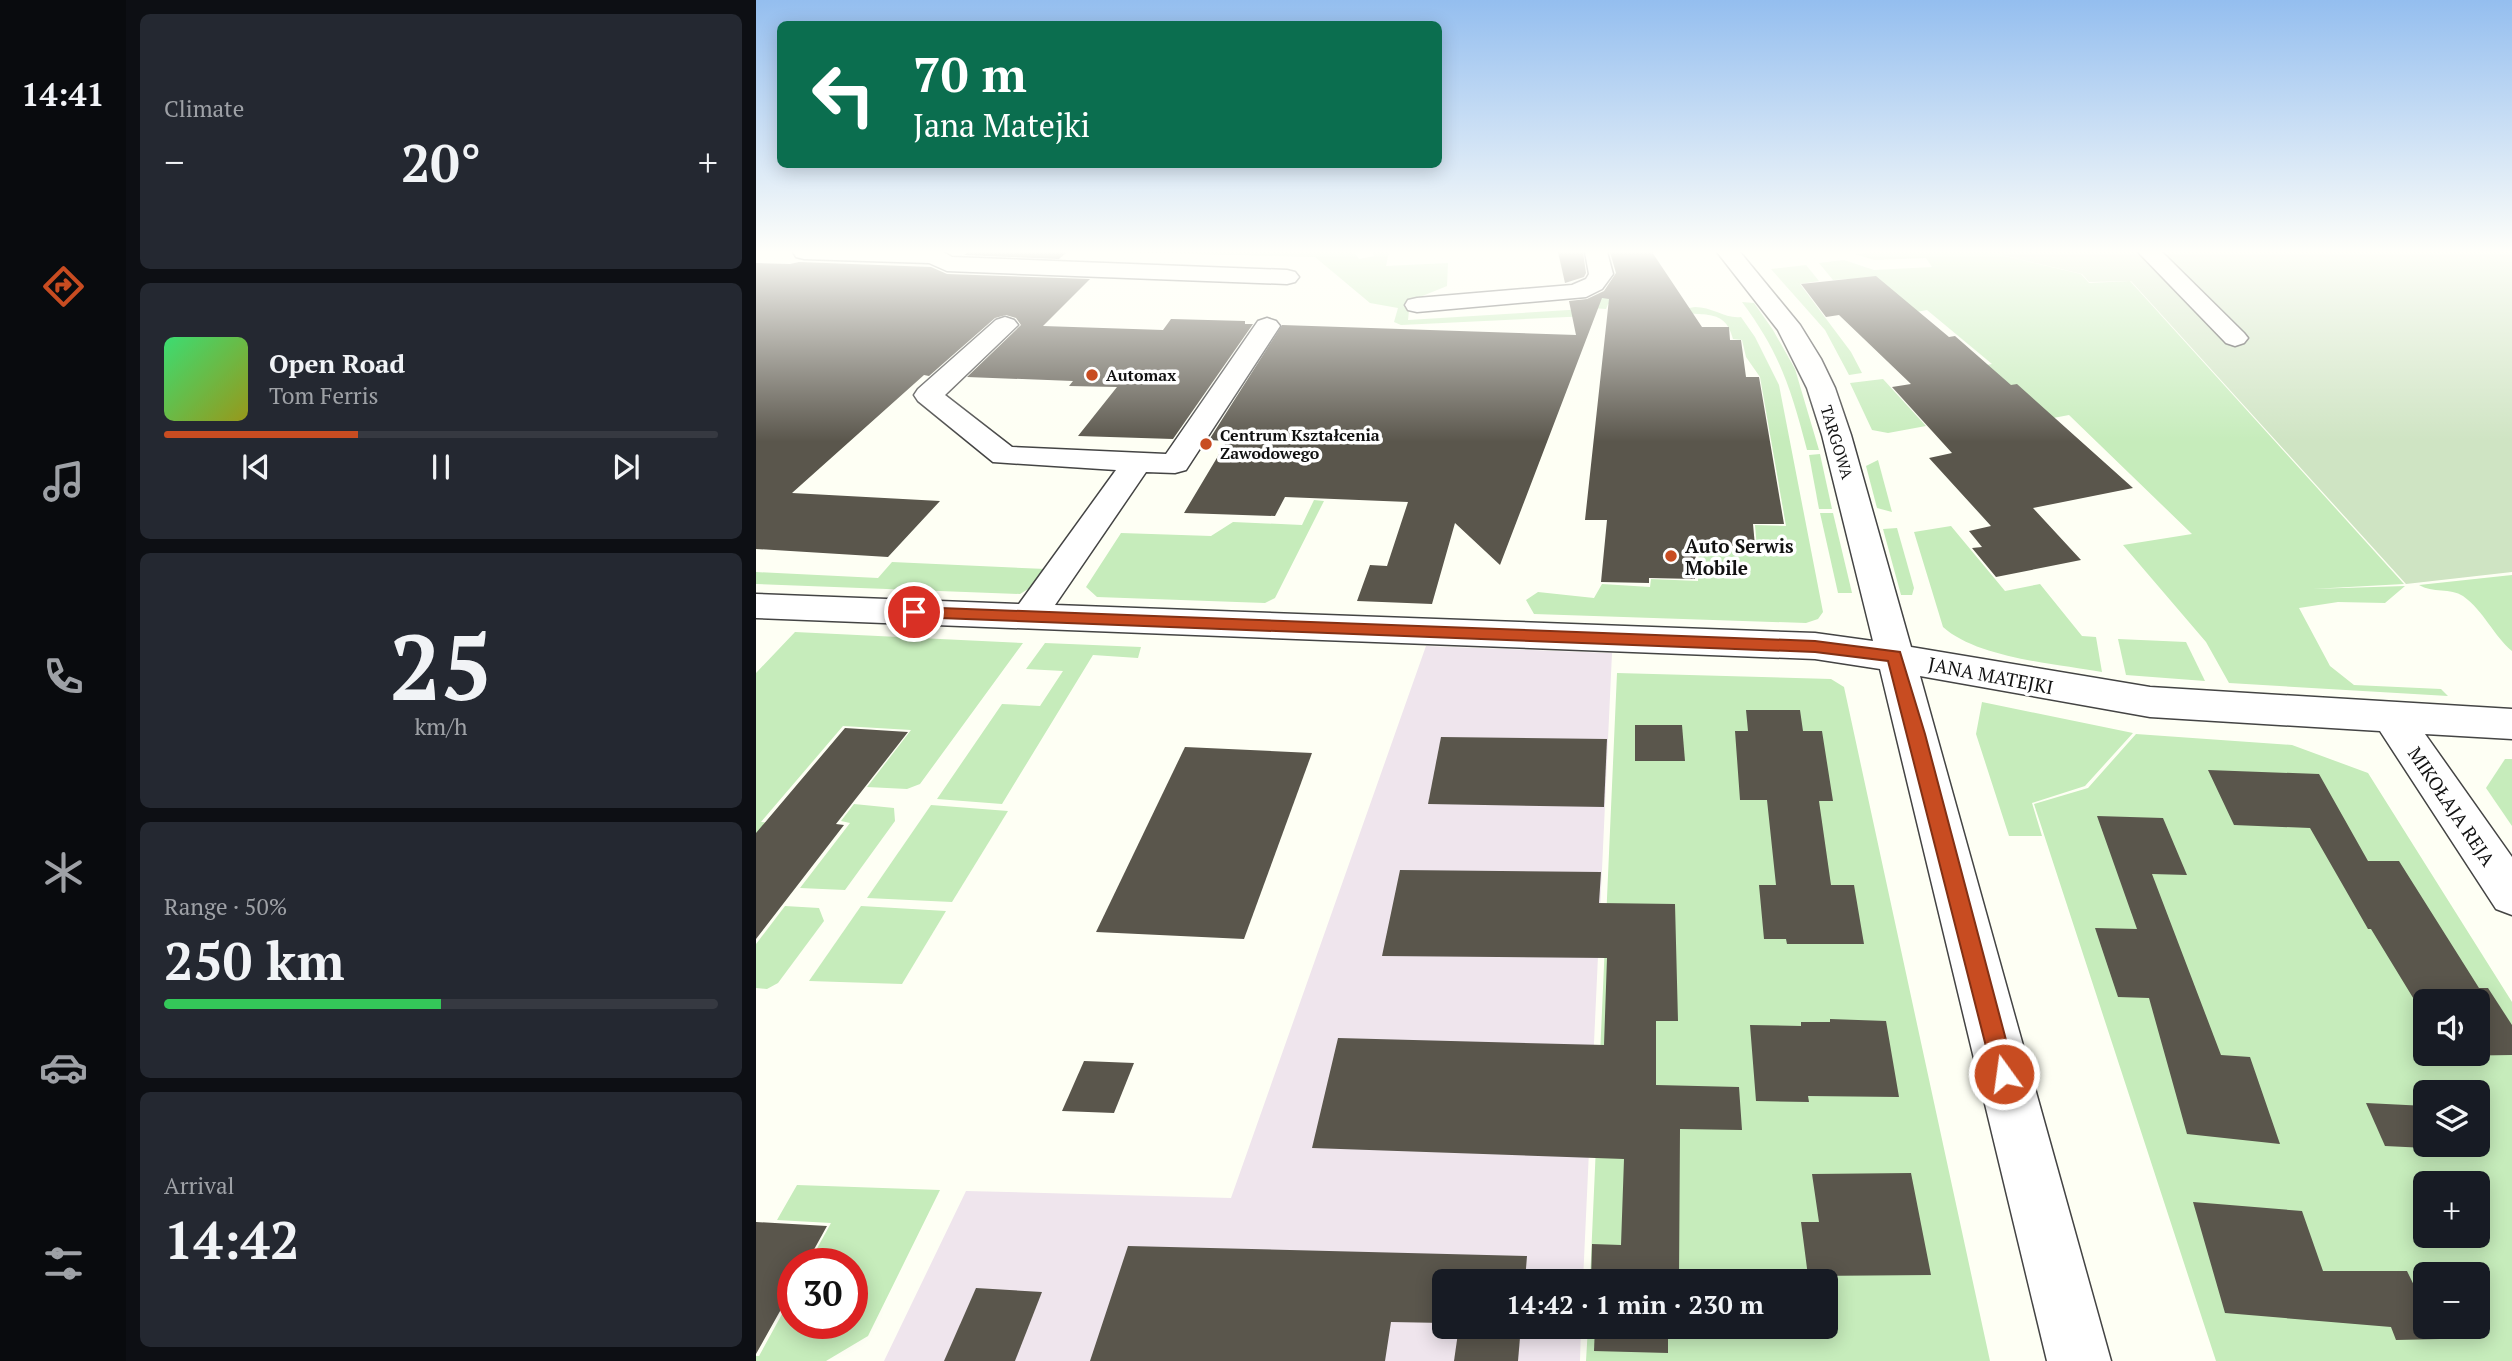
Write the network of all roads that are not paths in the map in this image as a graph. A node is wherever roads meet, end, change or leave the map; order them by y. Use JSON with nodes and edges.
{"nodes":[{"id":1,"x":1779,"y":316,"type":"edge"},
{"id":2,"x":2213,"y":316,"type":"edge"},
{"id":3,"x":1004,"y":326,"type":"dead end"},
{"id":4,"x":1267,"y":326,"type":"dead end"},
{"id":5,"x":2235,"y":338,"type":"dead end"},
{"id":6,"x":1137,"y":462,"type":"junction"},
{"id":7,"x":756,"y":606,"type":"edge"},
{"id":8,"x":1029,"y":616,"type":"junction"},
{"id":9,"x":1894,"y":656,"type":"junction"},
{"id":10,"x":2392,"y":717,"type":"junction"},
{"id":11,"x":2512,"y":724,"type":"edge"},
{"id":12,"x":2512,"y":895,"type":"edge"},
{"id":13,"x":2079,"y":1361,"type":"edge"}],
"edges":[{"from":1,"to":9,"type":"street","name":"TARGOWA"},
{"from":2,"to":5,"type":"street"},
{"from":3,"to":6,"type":"street"},
{"from":4,"to":6,"type":"street"},
{"from":6,"to":8,"type":"street"},
{"from":7,"to":8,"type":"street","name":"JANA MATEJKI"},
{"from":8,"to":9,"type":"street","name":"JANA MATEJKI"},
{"from":9,"to":10,"type":"street","name":"JANA MATEJKI"},
{"from":9,"to":13,"type":"street","name":"TARGOWA"},
{"from":10,"to":11,"type":"street","name":"JANA MATEJKI"},
{"from":10,"to":12,"type":"street","name":"MIKOŁAJA REJA"}]}
